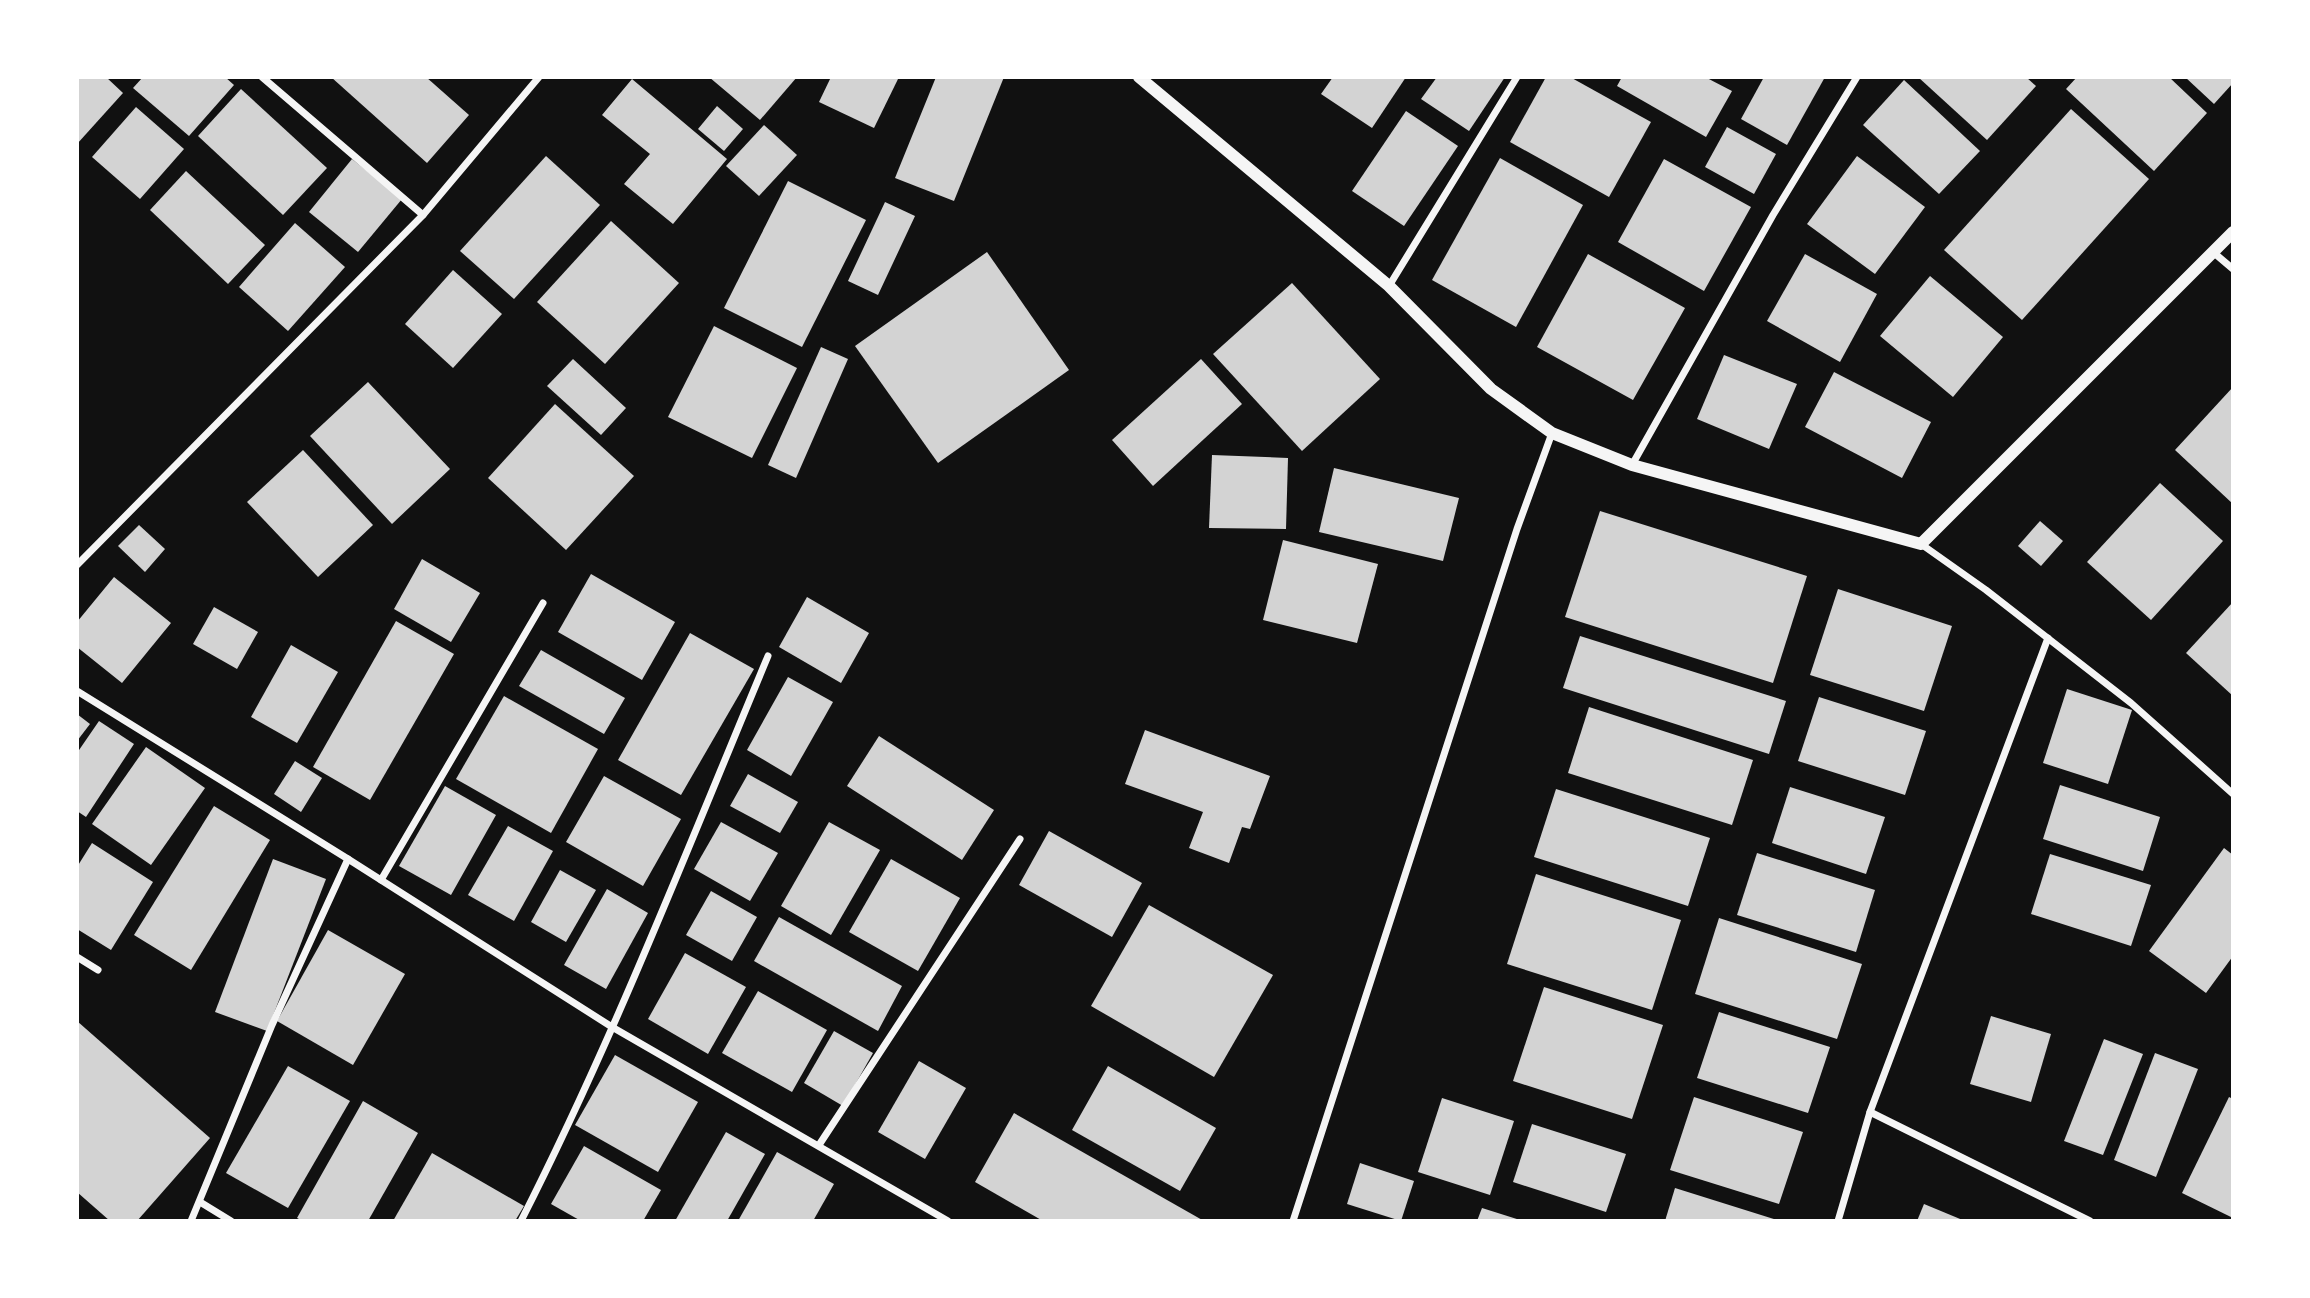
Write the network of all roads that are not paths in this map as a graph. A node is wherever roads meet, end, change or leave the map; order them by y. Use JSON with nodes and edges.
{"nodes":[{"id":1,"x":261,"y":77,"type":"edge"},
{"id":2,"x":539,"y":77,"type":"edge"},
{"id":3,"x":1139,"y":77,"type":"edge"},
{"id":4,"x":1517,"y":77,"type":"edge"},
{"id":5,"x":1857,"y":77,"type":"edge"},
{"id":6,"x":423,"y":215,"type":"junction"},
{"id":7,"x":2233,"y":232,"type":"edge"},
{"id":8,"x":2213,"y":252,"type":"junction"},
{"id":9,"x":2233,"y":268,"type":"edge"},
{"id":10,"x":1389,"y":286,"type":"junction"},
{"id":11,"x":1552,"y":433,"type":"junction"},
{"id":12,"x":1632,"y":465,"type":"junction"},
{"id":13,"x":1921,"y":544,"type":"junction"},
{"id":14,"x":77,"y":565,"type":"edge"},
{"id":15,"x":543,"y":603,"type":"dead end"},
{"id":16,"x":2048,"y":638,"type":"junction"},
{"id":17,"x":768,"y":656,"type":"dead end"},
{"id":18,"x":77,"y":691,"type":"edge"},
{"id":19,"x":2233,"y":794,"type":"edge"},
{"id":20,"x":1020,"y":839,"type":"dead end"},
{"id":21,"x":348,"y":859,"type":"junction"},
{"id":22,"x":381,"y":880,"type":"junction"},
{"id":23,"x":77,"y":957,"type":"edge"},
{"id":24,"x":98,"y":970,"type":"dead end"},
{"id":25,"x":612,"y":1027,"type":"junction"},
{"id":26,"x":1870,"y":1112,"type":"junction"},
{"id":27,"x":819,"y":1145,"type":"junction"},
{"id":28,"x":200,"y":1202,"type":"junction"},
{"id":29,"x":191,"y":1221,"type":"edge"},
{"id":30,"x":231,"y":1221,"type":"edge"},
{"id":31,"x":521,"y":1221,"type":"edge"},
{"id":32,"x":948,"y":1221,"type":"edge"},
{"id":33,"x":1293,"y":1221,"type":"edge"},
{"id":34,"x":1838,"y":1221,"type":"edge"},
{"id":35,"x":2090,"y":1221,"type":"edge"}],
"edges":[{"from":1,"to":6,"type":"street"},
{"from":2,"to":6,"type":"street"},
{"from":3,"to":10,"type":"street"},
{"from":4,"to":10,"type":"street"},
{"from":5,"to":12,"type":"street"},
{"from":6,"to":14,"type":"street"},
{"from":7,"to":8,"type":"street"},
{"from":8,"to":9,"type":"street"},
{"from":8,"to":13,"type":"street"},
{"from":10,"to":11,"type":"street"},
{"from":11,"to":12,"type":"street"},
{"from":11,"to":33,"type":"street"},
{"from":12,"to":13,"type":"street"},
{"from":13,"to":16,"type":"street"},
{"from":15,"to":22,"type":"street"},
{"from":16,"to":19,"type":"street"},
{"from":16,"to":26,"type":"street"},
{"from":17,"to":25,"type":"street"},
{"from":18,"to":21,"type":"street"},
{"from":20,"to":27,"type":"street"},
{"from":21,"to":22,"type":"street"},
{"from":21,"to":28,"type":"street"},
{"from":22,"to":25,"type":"street"},
{"from":23,"to":24,"type":"street"},
{"from":25,"to":27,"type":"street"},
{"from":25,"to":31,"type":"street"},
{"from":26,"to":34,"type":"street"},
{"from":26,"to":35,"type":"street"},
{"from":27,"to":32,"type":"street"},
{"from":28,"to":29,"type":"street"},
{"from":28,"to":30,"type":"street"}]}
